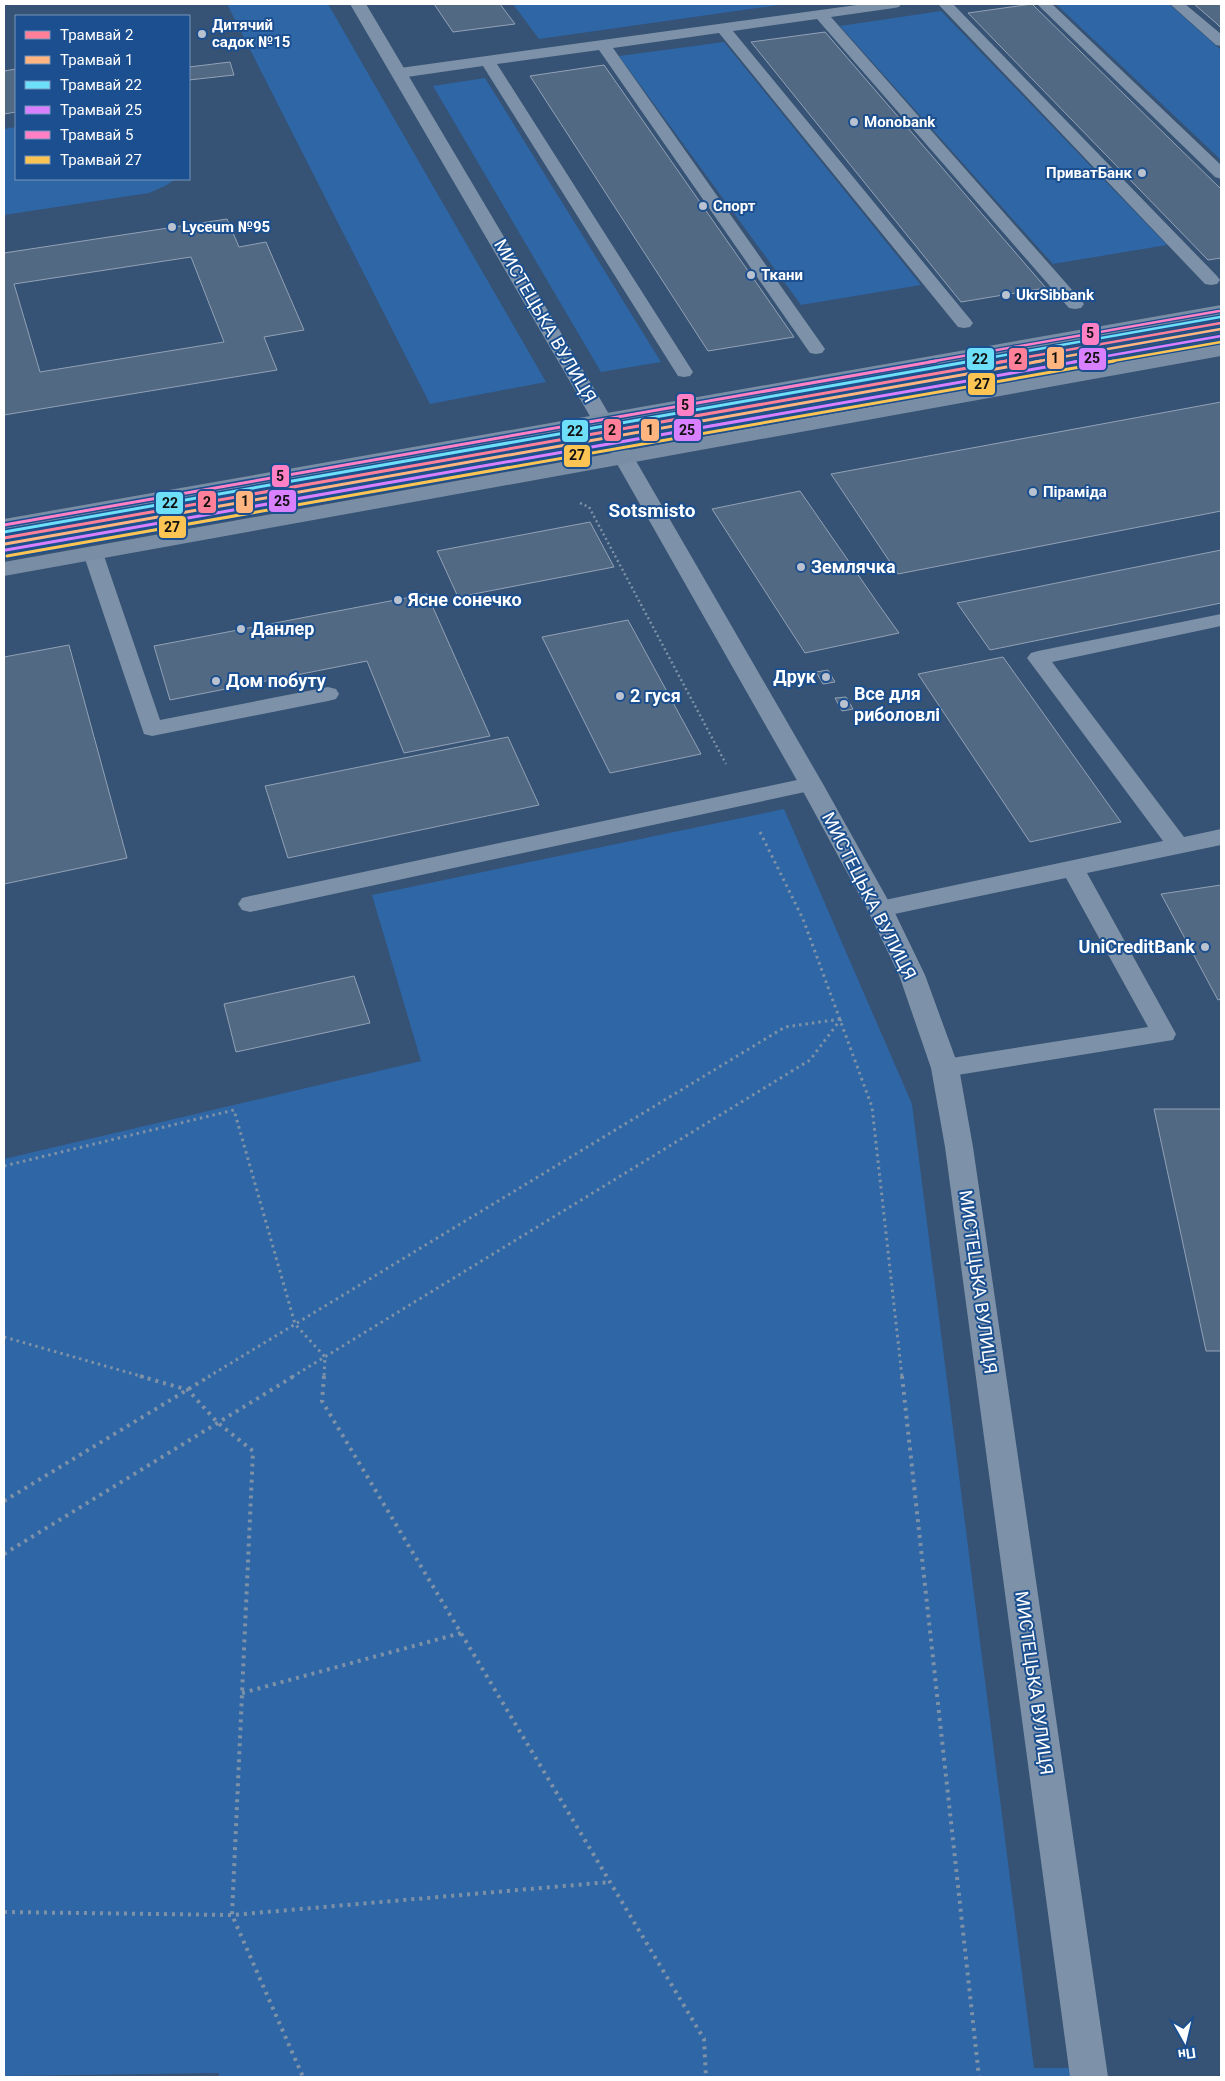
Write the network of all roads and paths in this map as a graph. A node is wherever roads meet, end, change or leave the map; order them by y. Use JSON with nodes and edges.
{"nodes":[{"id":1,"x":358,"y":4,"type":"edge"},
{"id":2,"x":894,"y":4,"type":"edge"},
{"id":3,"x":945,"y":4,"type":"edge"},
{"id":4,"x":1044,"y":4,"type":"edge"},
{"id":5,"x":1177,"y":4,"type":"edge"},
{"id":6,"x":820,"y":14,"type":"junction"},
{"id":7,"x":723,"y":28,"type":"junction"},
{"id":8,"x":1221,"y":42,"type":"edge"},
{"id":9,"x":603,"y":45,"type":"junction"},
{"id":10,"x":488,"y":61,"type":"junction"},
{"id":11,"x":400,"y":73,"type":"junction"},
{"id":12,"x":1221,"y":174,"type":"edge"},
{"id":13,"x":1211,"y":280,"type":"dead end"},
{"id":14,"x":1076,"y":304,"type":"dead end"},
{"id":15,"x":1221,"y":310,"type":"edge"},
{"id":16,"x":964,"y":323,"type":"dead end"},
{"id":17,"x":816,"y":349,"type":"dead end"},
{"id":18,"x":1221,"y":350,"type":"edge"},
{"id":19,"x":684,"y":372,"type":"dead end"},
{"id":20,"x":603,"y":421,"type":"junction"},
{"id":21,"x":624,"y":458,"type":"junction"},
{"id":22,"x":575,"y":502,"type":"dead end"},
{"id":23,"x":4,"y":526,"type":"edge"},
{"id":24,"x":93,"y":554,"type":"junction"},
{"id":25,"x":4,"y":569,"type":"edge"},
{"id":26,"x":1221,"y":620,"type":"edge"},
{"id":27,"x":328,"y":694,"type":"dead end"},
{"id":28,"x":811,"y":784,"type":"junction"},
{"id":29,"x":743,"y":797,"type":"junction"},
{"id":30,"x":1221,"y":837,"type":"edge"},
{"id":31,"x":1179,"y":846,"type":"junction"},
{"id":32,"x":1073,"y":869,"type":"junction"},
{"id":33,"x":250,"y":904,"type":"dead end"},
{"id":34,"x":880,"y":909,"type":"junction"},
{"id":35,"x":842,"y":1019,"type":"junction"},
{"id":36,"x":945,"y":1068,"type":"junction"},
{"id":37,"x":4,"y":1166,"type":"edge"},
{"id":38,"x":295,"y":1324,"type":"junction"},
{"id":39,"x":4,"y":1337,"type":"edge"},
{"id":40,"x":325,"y":1357,"type":"junction"},
{"id":41,"x":188,"y":1390,"type":"junction"},
{"id":42,"x":218,"y":1423,"type":"junction"},
{"id":43,"x":4,"y":1501,"type":"edge"},
{"id":44,"x":4,"y":1554,"type":"edge"},
{"id":45,"x":461,"y":1633,"type":"junction"},
{"id":46,"x":242,"y":1693,"type":"junction"},
{"id":47,"x":610,"y":1882,"type":"junction"},
{"id":48,"x":4,"y":1912,"type":"edge"},
{"id":49,"x":232,"y":1915,"type":"junction"},
{"id":50,"x":304,"y":2077,"type":"edge"},
{"id":51,"x":706,"y":2077,"type":"edge"},
{"id":52,"x":979,"y":2077,"type":"edge"},
{"id":53,"x":1089,"y":2077,"type":"edge"}],
"edges":[{"from":1,"to":11,"type":"street","name":"МИСТЕЦЬКА ВУЛИЦЯ"},
{"from":2,"to":6,"type":"lane"},
{"from":3,"to":13,"type":"lane"},
{"from":4,"to":12,"type":"lane"},
{"from":5,"to":8,"type":"lane"},
{"from":6,"to":7,"type":"lane"},
{"from":6,"to":14,"type":"lane"},
{"from":7,"to":9,"type":"lane"},
{"from":7,"to":16,"type":"lane"},
{"from":9,"to":10,"type":"lane"},
{"from":9,"to":17,"type":"lane"},
{"from":10,"to":11,"type":"lane"},
{"from":10,"to":19,"type":"lane"},
{"from":11,"to":20,"type":"street","name":"МИСТЕЦЬКА ВУЛИЦЯ"},
{"from":15,"to":20,"type":"main road"},
{"from":18,"to":21,"type":"main road"},
{"from":20,"to":21,"type":"street","name":"МИСТЕЦЬКА ВУЛИЦЯ"},
{"from":20,"to":23,"type":"main road"},
{"from":21,"to":24,"type":"main road"},
{"from":21,"to":28,"type":"street","name":"МИСТЕЦЬКА ВУЛИЦЯ"},
{"from":22,"to":29,"type":"path"},
{"from":24,"to":25,"type":"main road"},
{"from":24,"to":27,"type":"lane"},
{"from":26,"to":31,"type":"lane"},
{"from":28,"to":29,"type":"lane"},
{"from":28,"to":34,"type":"street","name":"МИСТЕЦЬКА ВУЛИЦЯ"},
{"from":29,"to":33,"type":"lane"},
{"from":29,"to":35,"type":"path"},
{"from":30,"to":31,"type":"lane"},
{"from":31,"to":32,"type":"lane"},
{"from":32,"to":34,"type":"lane"},
{"from":32,"to":36,"type":"lane"},
{"from":34,"to":36,"type":"street","name":"МИСТЕЦЬКА ВУЛИЦЯ"},
{"from":35,"to":38,"type":"path"},
{"from":35,"to":40,"type":"path"},
{"from":35,"to":52,"type":"path"},
{"from":36,"to":53,"type":"street","name":"МИСТЕЦЬКА ВУЛИЦЯ"},
{"from":37,"to":38,"type":"path"},
{"from":38,"to":40,"type":"path"},
{"from":38,"to":41,"type":"path"},
{"from":39,"to":41,"type":"path"},
{"from":40,"to":42,"type":"path"},
{"from":40,"to":45,"type":"path"},
{"from":41,"to":42,"type":"path"},
{"from":41,"to":43,"type":"path"},
{"from":42,"to":44,"type":"path"},
{"from":42,"to":46,"type":"path"},
{"from":45,"to":46,"type":"path"},
{"from":45,"to":47,"type":"path"},
{"from":46,"to":49,"type":"path"},
{"from":47,"to":49,"type":"path"},
{"from":47,"to":51,"type":"path"},
{"from":48,"to":49,"type":"path"},
{"from":49,"to":50,"type":"path"}]}
